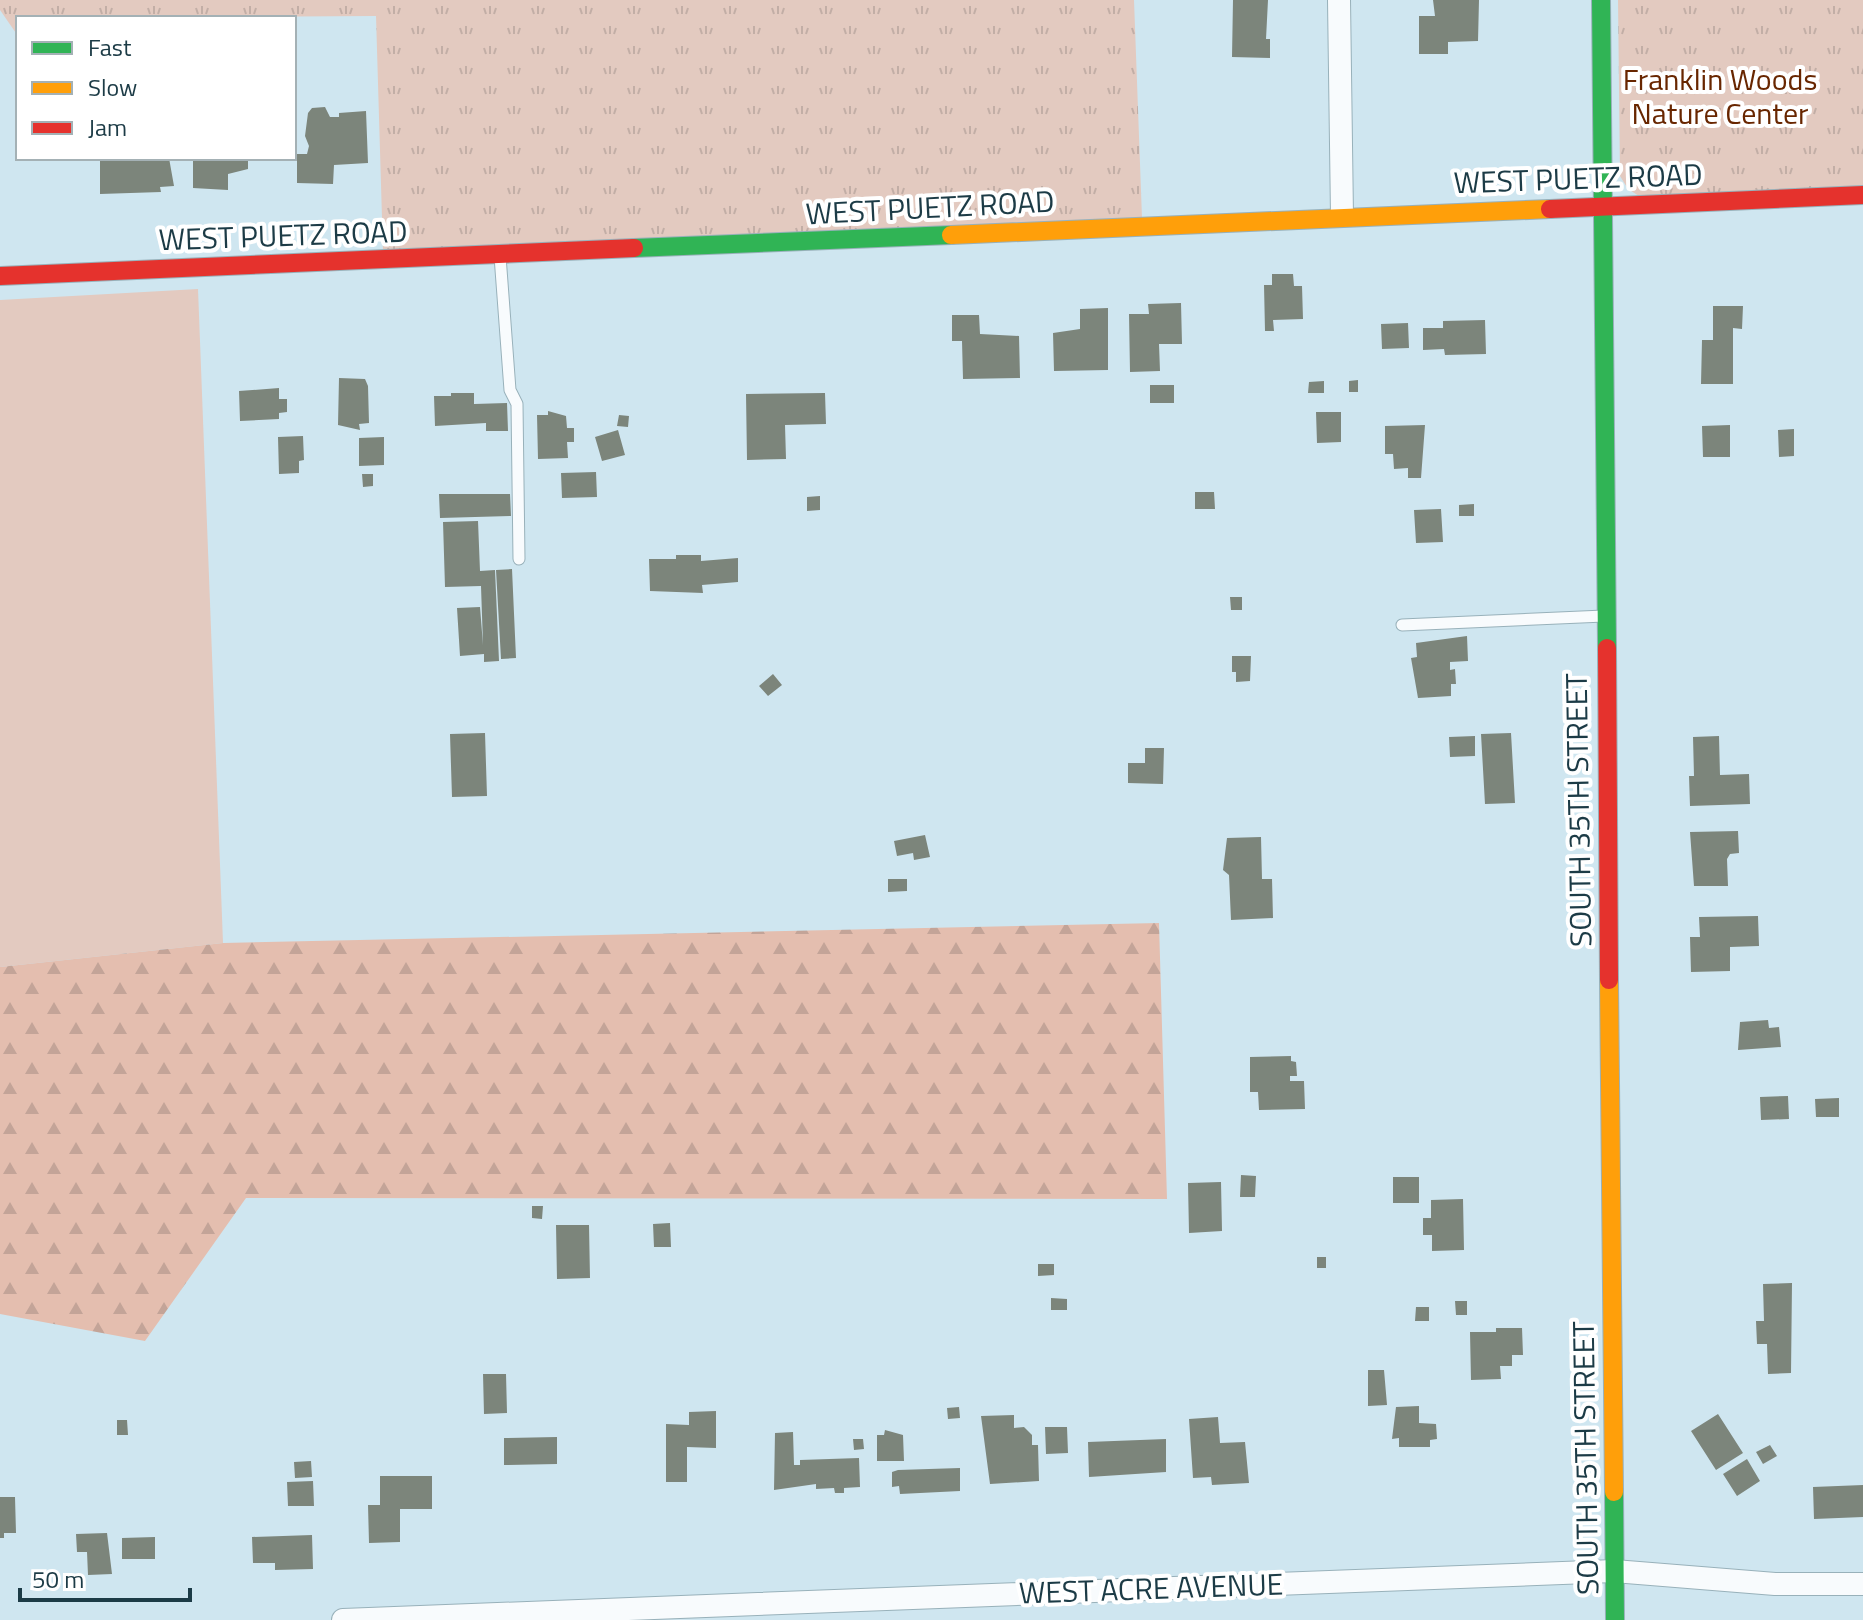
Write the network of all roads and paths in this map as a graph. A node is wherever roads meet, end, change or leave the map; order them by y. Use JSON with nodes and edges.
{"nodes":[{"id":1,"x":1339,"y":0,"type":"edge"},
{"id":2,"x":1601,"y":0,"type":"edge"},
{"id":3,"x":1863,"y":195,"type":"edge"},
{"id":4,"x":1602,"y":207,"type":"junction"},
{"id":5,"x":1342,"y":216,"type":"junction"},
{"id":6,"x":500,"y":255,"type":"junction"},
{"id":7,"x":0,"y":276,"type":"edge"},
{"id":8,"x":519,"y":559,"type":"dead end"},
{"id":9,"x":1605,"y":616,"type":"junction"},
{"id":10,"x":1402,"y":625,"type":"dead end"},
{"id":11,"x":1614,"y":1571,"type":"junction"},
{"id":12,"x":1863,"y":1584,"type":"edge"},
{"id":13,"x":343,"y":1620,"type":"edge"},
{"id":14,"x":1615,"y":1620,"type":"edge"}],
"edges":[{"from":1,"to":5,"type":"street"},
{"from":2,"to":4,"type":"street","name":"SOUTH 35TH STREET"},
{"from":3,"to":4,"type":"street","name":"WEST PUETZ ROAD"},
{"from":4,"to":5,"type":"street","name":"WEST PUETZ ROAD"},
{"from":4,"to":9,"type":"street","name":"SOUTH 35TH STREET"},
{"from":5,"to":6,"type":"street","name":"WEST PUETZ ROAD"},
{"from":6,"to":7,"type":"street","name":"WEST PUETZ ROAD"},
{"from":6,"to":8,"type":"lane"},
{"from":9,"to":10,"type":"lane"},
{"from":9,"to":11,"type":"street","name":"SOUTH 35TH STREET"},
{"from":11,"to":12,"type":"street","name":"WEST ACRE AVENUE"},
{"from":11,"to":13,"type":"street","name":"WEST ACRE AVENUE"},
{"from":11,"to":14,"type":"street","name":"SOUTH 35TH STREET"}]}
